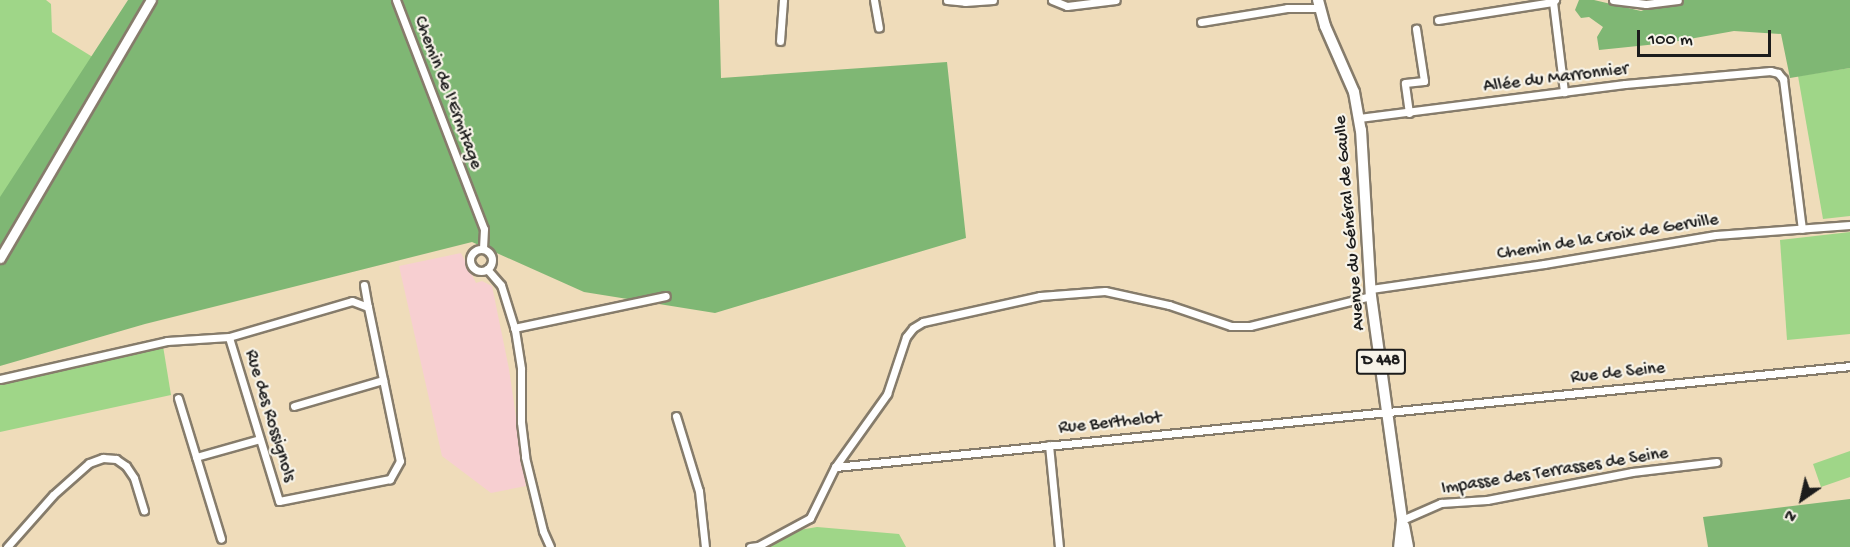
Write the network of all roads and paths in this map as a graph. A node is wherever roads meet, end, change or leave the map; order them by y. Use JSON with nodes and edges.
{"nodes":[{"id":1,"x":151,"y":0,"type":"edge"},
{"id":2,"x":396,"y":0,"type":"edge"},
{"id":3,"x":783,"y":0,"type":"edge"},
{"id":4,"x":874,"y":0,"type":"edge"},
{"id":5,"x":947,"y":0,"type":"edge"},
{"id":6,"x":993,"y":0,"type":"edge"},
{"id":7,"x":1052,"y":0,"type":"edge"},
{"id":8,"x":1116,"y":0,"type":"edge"},
{"id":9,"x":1613,"y":0,"type":"edge"},
{"id":10,"x":1678,"y":0,"type":"edge"},
{"id":11,"x":1554,"y":1,"type":"edge"},
{"id":12,"x":1319,"y":4,"type":"edge"},
{"id":13,"x":1438,"y":20,"type":"dead end"},
{"id":14,"x":1202,"y":22,"type":"dead end"},
{"id":15,"x":879,"y":28,"type":"dead end"},
{"id":16,"x":1416,"y":29,"type":"dead end"},
{"id":17,"x":780,"y":41,"type":"dead end"},
{"id":18,"x":1564,"y":93,"type":"junction"},
{"id":19,"x":1409,"y":113,"type":"junction"},
{"id":20,"x":1359,"y":118,"type":"junction"},
{"id":21,"x":1850,"y":225,"type":"edge"},
{"id":22,"x":1802,"y":229,"type":"junction"},
{"id":23,"x":483,"y":249,"type":"junction"},
{"id":24,"x":0,"y":258,"type":"edge"},
{"id":25,"x":487,"y":270,"type":"junction"},
{"id":26,"x":364,"y":285,"type":"dead end"},
{"id":27,"x":1371,"y":292,"type":"junction"},
{"id":28,"x":666,"y":296,"type":"dead end"},
{"id":29,"x":368,"y":307,"type":"junction"},
{"id":30,"x":514,"y":328,"type":"junction"},
{"id":31,"x":229,"y":337,"type":"junction"},
{"id":32,"x":1850,"y":366,"type":"edge"},
{"id":33,"x":0,"y":379,"type":"edge"},
{"id":34,"x":383,"y":381,"type":"junction"},
{"id":35,"x":178,"y":398,"type":"dead end"},
{"id":36,"x":294,"y":406,"type":"dead end"},
{"id":37,"x":1388,"y":411,"type":"junction"},
{"id":38,"x":676,"y":416,"type":"dead end"},
{"id":39,"x":260,"y":439,"type":"junction"},
{"id":40,"x":1049,"y":445,"type":"junction"},
{"id":41,"x":196,"y":457,"type":"junction"},
{"id":42,"x":1716,"y":462,"type":"dead end"},
{"id":43,"x":835,"y":467,"type":"junction"},
{"id":44,"x":144,"y":510,"type":"dead end"},
{"id":45,"x":1402,"y":520,"type":"junction"},
{"id":46,"x":221,"y":539,"type":"dead end"},
{"id":47,"x":7,"y":547,"type":"edge"},
{"id":48,"x":550,"y":547,"type":"edge"},
{"id":49,"x":705,"y":547,"type":"edge"},
{"id":50,"x":750,"y":547,"type":"edge"},
{"id":51,"x":1059,"y":547,"type":"edge"},
{"id":52,"x":1399,"y":547,"type":"edge"},
{"id":53,"x":1408,"y":547,"type":"edge"}],
"edges":[{"from":1,"to":24,"type":"street"},
{"from":2,"to":23,"type":"street","name":"Chemin de l'Ermitage"},
{"from":3,"to":17,"type":"street"},
{"from":4,"to":15,"type":"street"},
{"from":5,"to":6,"type":"street"},
{"from":7,"to":8,"type":"street"},
{"from":9,"to":10,"type":"street"},
{"from":11,"to":13,"type":"street"},
{"from":11,"to":18,"type":"street"},
{"from":12,"to":14,"type":"street"},
{"from":12,"to":20,"type":"main road","name":"Avenue du Général de Gaulle","number":"D 448"},
{"from":16,"to":19,"type":"street"},
{"from":18,"to":19,"type":"street","name":"Allée du Marronnier"},
{"from":18,"to":22,"type":"street","name":"Allée du Marronnier"},
{"from":19,"to":20,"type":"street","name":"Allée du Marronnier"},
{"from":20,"to":27,"type":"main road","name":"Avenue du Général de Gaulle","number":"D 448"},
{"from":21,"to":22,"type":"street","name":"Chemin de la Croix de Gerville"},
{"from":22,"to":27,"type":"street","name":"Chemin de la Croix de Gerville"},
{"from":23,"to":25,"type":"street"},
{"from":23,"to":25,"type":"street"},
{"from":25,"to":30,"type":"street"},
{"from":26,"to":29,"type":"street","name":"Rue des Rossignols"},
{"from":27,"to":37,"type":"main road","name":"Avenue du Général de Gaulle","number":"D 448"},
{"from":27,"to":43,"type":"street","name":"Chemin de la Croix de Gerville"},
{"from":28,"to":30,"type":"street"},
{"from":29,"to":31,"type":"street","name":"Rue des Rossignols"},
{"from":29,"to":34,"type":"street","name":"Rue des Rossignols"},
{"from":30,"to":48,"type":"street"},
{"from":31,"to":33,"type":"street","name":"Rue des Rossignols"},
{"from":31,"to":39,"type":"street","name":"Rue des Rossignols"},
{"from":32,"to":37,"type":"street","name":"Rue de Seine"},
{"from":34,"to":36,"type":"street"},
{"from":34,"to":39,"type":"street","name":"Rue des Rossignols"},
{"from":35,"to":41,"type":"street"},
{"from":37,"to":40,"type":"street","name":"Rue Berthelot"},
{"from":37,"to":45,"type":"main road","name":"Avenue du Général de Gaulle","number":"D 448"},
{"from":38,"to":49,"type":"street"},
{"from":39,"to":41,"type":"street"},
{"from":40,"to":43,"type":"street","name":"Rue Berthelot"},
{"from":40,"to":51,"type":"street"},
{"from":41,"to":46,"type":"street"},
{"from":42,"to":45,"type":"street","name":"Impasse des Terrasses de Seine"},
{"from":43,"to":50,"type":"street","name":"Chemin de la Croix de Gerville"},
{"from":44,"to":47,"type":"street"},
{"from":45,"to":52,"type":"main road"},
{"from":45,"to":53,"type":"main road"}]}
